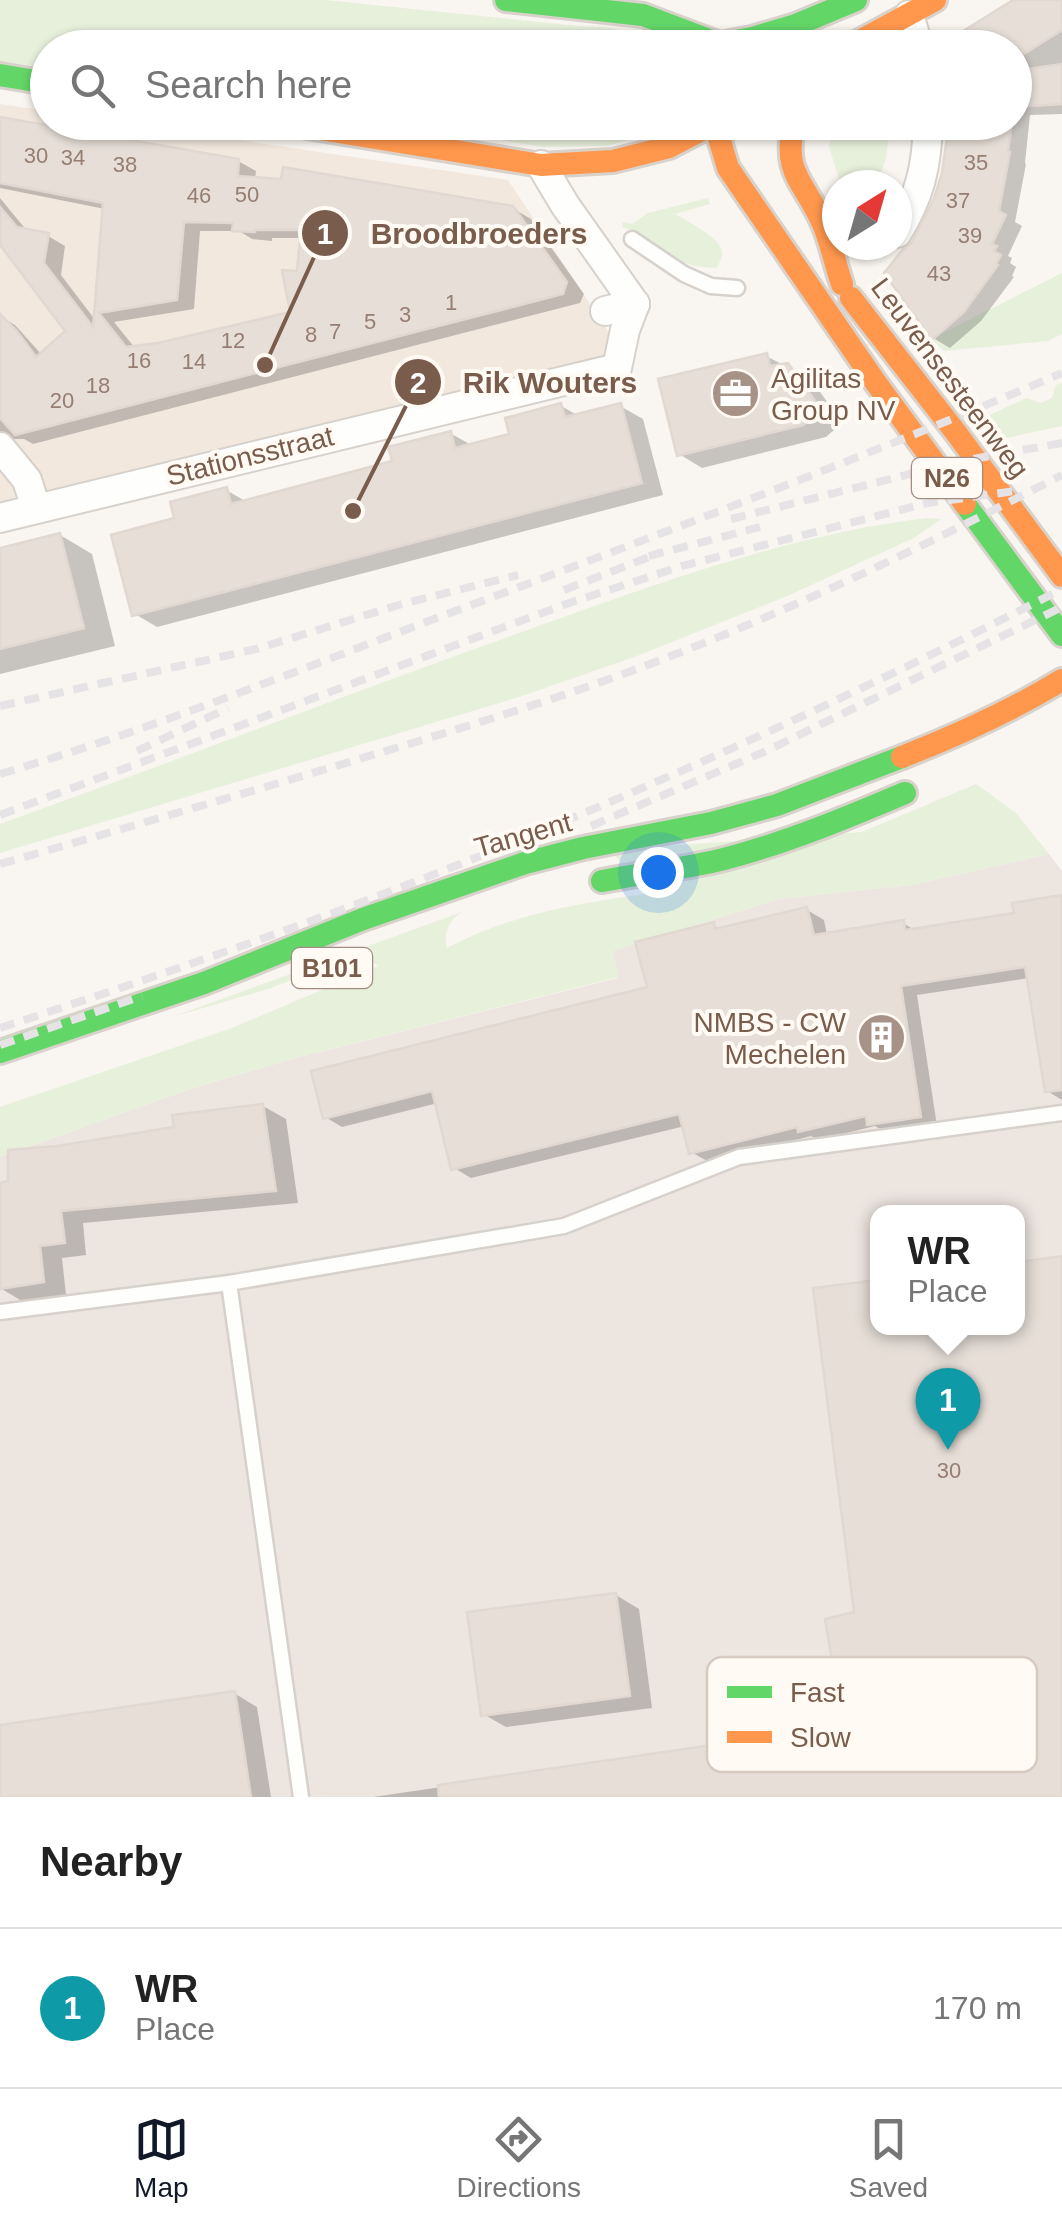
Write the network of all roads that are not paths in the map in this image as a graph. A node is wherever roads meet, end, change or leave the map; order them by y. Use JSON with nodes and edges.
{"nodes":[{"id":1,"x":506,"y":0,"type":"edge"},
{"id":2,"x":856,"y":0,"type":"edge"},
{"id":3,"x":936,"y":0,"type":"edge"},
{"id":4,"x":640,"y":7,"type":"edge"},
{"id":5,"x":910,"y":16,"type":"junction"},
{"id":6,"x":654,"y":30,"type":"edge"},
{"id":7,"x":690,"y":30,"type":"edge"},
{"id":8,"x":777,"y":30,"type":"edge"},
{"id":9,"x":882,"y":30,"type":"edge"},
{"id":10,"x":914,"y":30,"type":"edge"},
{"id":11,"x":0,"y":75,"type":"edge"},
{"id":12,"x":30,"y":80,"type":"edge"},
{"id":13,"x":388,"y":140,"type":"edge"},
{"id":14,"x":682,"y":140,"type":"edge"},
{"id":15,"x":720,"y":140,"type":"edge"},
{"id":16,"x":735,"y":140,"type":"edge"},
{"id":17,"x":789,"y":140,"type":"edge"},
{"id":18,"x":926,"y":140,"type":"edge"},
{"id":19,"x":745,"y":148,"type":"dead end"},
{"id":20,"x":542,"y":165,"type":"junction"},
{"id":21,"x":912,"y":208,"type":"edge"},
{"id":22,"x":797,"y":222,"type":"dead end"},
{"id":23,"x":632,"y":238,"type":"dead end"},
{"id":24,"x":842,"y":284,"type":"junction"},
{"id":25,"x":737,"y":288,"type":"dead end"},
{"id":26,"x":635,"y":304,"type":"junction"},
{"id":27,"x":604,"y":312,"type":"dead end"},
{"id":28,"x":0,"y":447,"type":"edge"},
{"id":29,"x":36,"y":508,"type":"junction"},
{"id":30,"x":0,"y":518,"type":"edge"},
{"id":31,"x":1062,"y":576,"type":"edge"},
{"id":32,"x":1062,"y":635,"type":"edge"},
{"id":33,"x":1062,"y":680,"type":"edge"},
{"id":34,"x":921,"y":786,"type":"dead end"},
{"id":35,"x":584,"y":885,"type":"dead end"},
{"id":36,"x":0,"y":1052,"type":"edge"},
{"id":37,"x":1062,"y":1113,"type":"edge"},
{"id":38,"x":229,"y":1283,"type":"junction"},
{"id":39,"x":0,"y":1312,"type":"edge"},
{"id":40,"x":302,"y":1797,"type":"edge"}],
"edges":[{"from":1,"to":4,"type":"main road"},
{"from":2,"to":8,"type":"main road"},
{"from":3,"to":5,"type":"main road"},
{"from":4,"to":6,"type":"main road"},
{"from":4,"to":7,"type":"main road"},
{"from":5,"to":9,"type":"main road"},
{"from":5,"to":10,"type":"street"},
{"from":11,"to":12,"type":"main road"},
{"from":13,"to":20,"type":"main road"},
{"from":14,"to":20,"type":"main road"},
{"from":15,"to":32,"type":"main road","number":"N26"},
{"from":16,"to":19,"type":"main road"},
{"from":17,"to":24,"type":"main road"},
{"from":18,"to":21,"type":"street"},
{"from":20,"to":26,"type":"street"},
{"from":22,"to":24,"type":"main road","name":"Leuvensesteenweg","number":"N26"},
{"from":23,"to":25,"type":"lane"},
{"from":24,"to":31,"type":"main road","name":"Leuvensesteenweg","number":"N26"},
{"from":26,"to":27,"type":"street"},
{"from":26,"to":29,"type":"street","name":"Stationsstraat"},
{"from":28,"to":29,"type":"street"},
{"from":29,"to":30,"type":"street","name":"Stationsstraat"},
{"from":33,"to":36,"type":"main road","name":"Tangent","number":"B101"},
{"from":34,"to":35,"type":"main road"},
{"from":37,"to":38,"type":"lane"},
{"from":38,"to":39,"type":"lane"},
{"from":38,"to":40,"type":"lane"}]}
